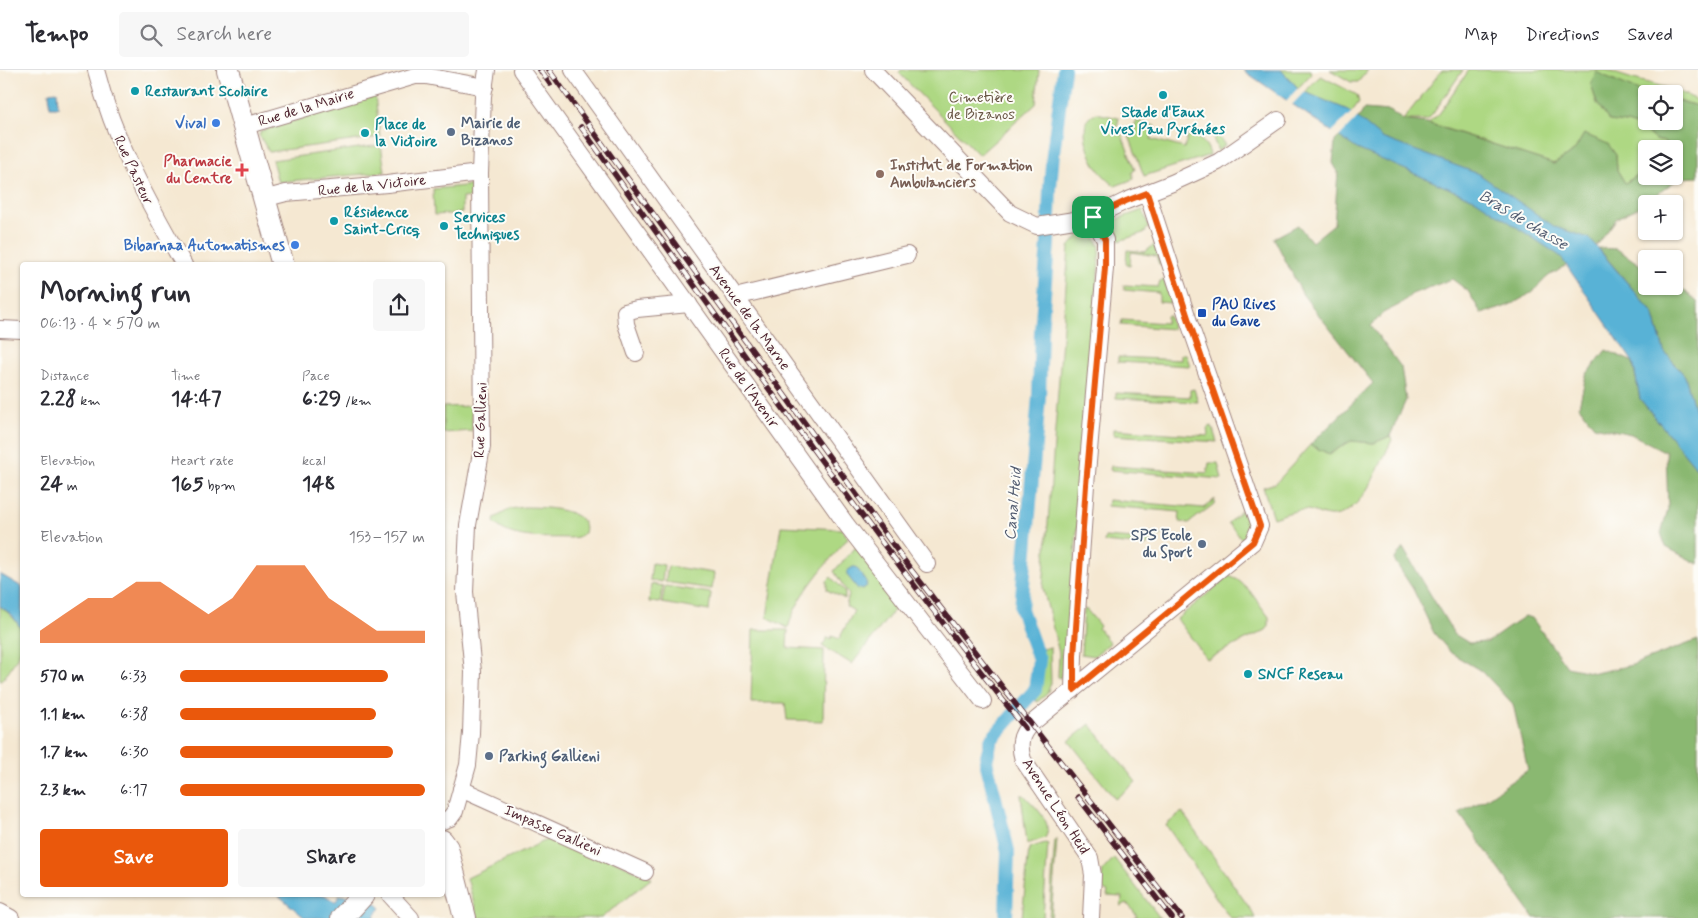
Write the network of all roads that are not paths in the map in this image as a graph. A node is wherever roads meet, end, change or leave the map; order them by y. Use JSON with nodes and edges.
{"nodes":[{"id":1,"x":96,"y":70,"type":"edge"},
{"id":2,"x":228,"y":70,"type":"edge"},
{"id":3,"x":487,"y":70,"type":"edge"},
{"id":4,"x":522,"y":70,"type":"edge"},
{"id":5,"x":573,"y":70,"type":"edge"},
{"id":6,"x":872,"y":70,"type":"edge"},
{"id":7,"x":485,"y":87,"type":"junction"},
{"id":8,"x":1278,"y":120,"type":"dead end"},
{"id":9,"x":245,"y":126,"type":"junction"},
{"id":10,"x":480,"y":172,"type":"junction"},
{"id":11,"x":1147,"y":193,"type":"junction"},
{"id":12,"x":264,"y":199,"type":"junction"},
{"id":13,"x":1093,"y":217,"type":"junction"},
{"id":14,"x":907,"y":256,"type":"dead end"},
{"id":15,"x":182,"y":262,"type":"edge"},
{"id":16,"x":282,"y":262,"type":"edge"},
{"id":17,"x":735,"y":297,"type":"junction"},
{"id":18,"x":689,"y":304,"type":"junction"},
{"id":19,"x":0,"y":329,"type":"edge"},
{"id":20,"x":20,"y":330,"type":"edge"},
{"id":21,"x":636,"y":353,"type":"dead end"},
{"id":22,"x":927,"y":564,"type":"dead end"},
{"id":23,"x":1074,"y":690,"type":"junction"},
{"id":24,"x":983,"y":701,"type":"dead end"},
{"id":25,"x":461,"y":789,"type":"junction"},
{"id":26,"x":445,"y":820,"type":"edge"},
{"id":27,"x":445,"y":845,"type":"edge"},
{"id":28,"x":645,"y":872,"type":"dead end"},
{"id":29,"x":361,"y":897,"type":"edge"},
{"id":30,"x":392,"y":897,"type":"edge"},
{"id":31,"x":0,"y":912,"type":"edge"},
{"id":32,"x":12,"y":918,"type":"edge"},
{"id":33,"x":342,"y":918,"type":"edge"},
{"id":34,"x":412,"y":918,"type":"edge"},
{"id":35,"x":465,"y":918,"type":"edge"},
{"id":36,"x":1091,"y":918,"type":"edge"}],
"edges":[{"from":1,"to":15,"type":"street","name":"Rue Pasteur"},
{"from":2,"to":9,"type":"main road"},
{"from":3,"to":7,"type":"street","name":"Rue Gallieni"},
{"from":4,"to":18,"type":"street","name":"Rue de l'Avenir"},
{"from":5,"to":17,"type":"street","name":"Avenue de la Marne"},
{"from":6,"to":13,"type":"street"},
{"from":7,"to":9,"type":"street","name":"Rue de la Mairie"},
{"from":7,"to":10,"type":"street","name":"Rue Gallieni"},
{"from":8,"to":11,"type":"street"},
{"from":9,"to":12,"type":"main road"},
{"from":10,"to":12,"type":"street","name":"Rue de la Victoire"},
{"from":10,"to":25,"type":"street","name":"Rue Gallieni"},
{"from":11,"to":13,"type":"street"},
{"from":11,"to":23,"type":"street","name":"Avenue Léon Heid"},
{"from":12,"to":16,"type":"main road"},
{"from":13,"to":23,"type":"street"},
{"from":14,"to":17,"type":"street"},
{"from":17,"to":22,"type":"street","name":"Avenue de la Marne"},
{"from":18,"to":21,"type":"street"},
{"from":18,"to":24,"type":"street","name":"Rue de l'Avenir"},
{"from":19,"to":20,"type":"street"},
{"from":23,"to":36,"type":"street","name":"Avenue Léon Heid"},
{"from":25,"to":26,"type":"street","name":"Rue Gallieni"},
{"from":25,"to":28,"type":"street","name":"Impasse Gallieni"},
{"from":27,"to":35,"type":"main road"},
{"from":29,"to":33,"type":"main road"},
{"from":30,"to":34,"type":"street"},
{"from":31,"to":32,"type":"street"}]}
